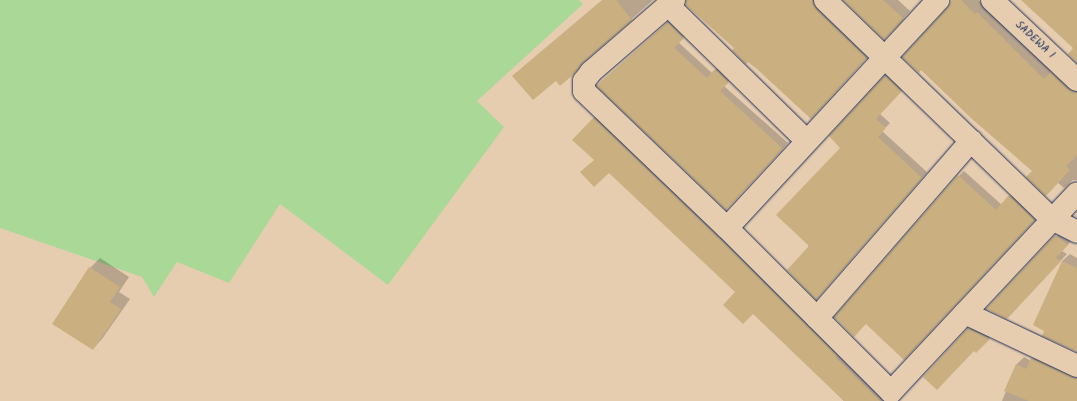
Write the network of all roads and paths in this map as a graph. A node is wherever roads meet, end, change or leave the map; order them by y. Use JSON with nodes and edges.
{"nodes":[{"id":1,"x":824,"y":0,"type":"edge"},
{"id":2,"x":938,"y":0,"type":"edge"},
{"id":3,"x":992,"y":0,"type":"edge"},
{"id":4,"x":671,"y":3,"type":"edge"},
{"id":5,"x":885,"y":58,"type":"junction"},
{"id":6,"x":1077,"y":80,"type":"edge"},
{"id":7,"x":807,"y":141,"type":"junction"},
{"id":8,"x":971,"y":141,"type":"junction"},
{"id":9,"x":1077,"y":193,"type":"edge"},
{"id":10,"x":1052,"y":219,"type":"junction"},
{"id":11,"x":727,"y":228,"type":"junction"},
{"id":12,"x":1077,"y":232,"type":"edge"},
{"id":13,"x":965,"y":313,"type":"junction"},
{"id":14,"x":817,"y":318,"type":"junction"},
{"id":15,"x":1077,"y":366,"type":"edge"},
{"id":16,"x":896,"y":396,"type":"edge"}],
"edges":[{"from":1,"to":5,"type":"street"},
{"from":2,"to":5,"type":"street"},
{"from":3,"to":6,"type":"street","name":"SADEWA I"},
{"from":4,"to":7,"type":"street"},
{"from":4,"to":11,"type":"street"},
{"from":5,"to":7,"type":"street"},
{"from":5,"to":8,"type":"street"},
{"from":7,"to":11,"type":"street"},
{"from":8,"to":10,"type":"street"},
{"from":8,"to":14,"type":"street"},
{"from":9,"to":10,"type":"street"},
{"from":10,"to":12,"type":"street"},
{"from":10,"to":13,"type":"street"},
{"from":11,"to":14,"type":"street"},
{"from":13,"to":15,"type":"street"},
{"from":13,"to":16,"type":"street"},
{"from":14,"to":16,"type":"street"}]}
